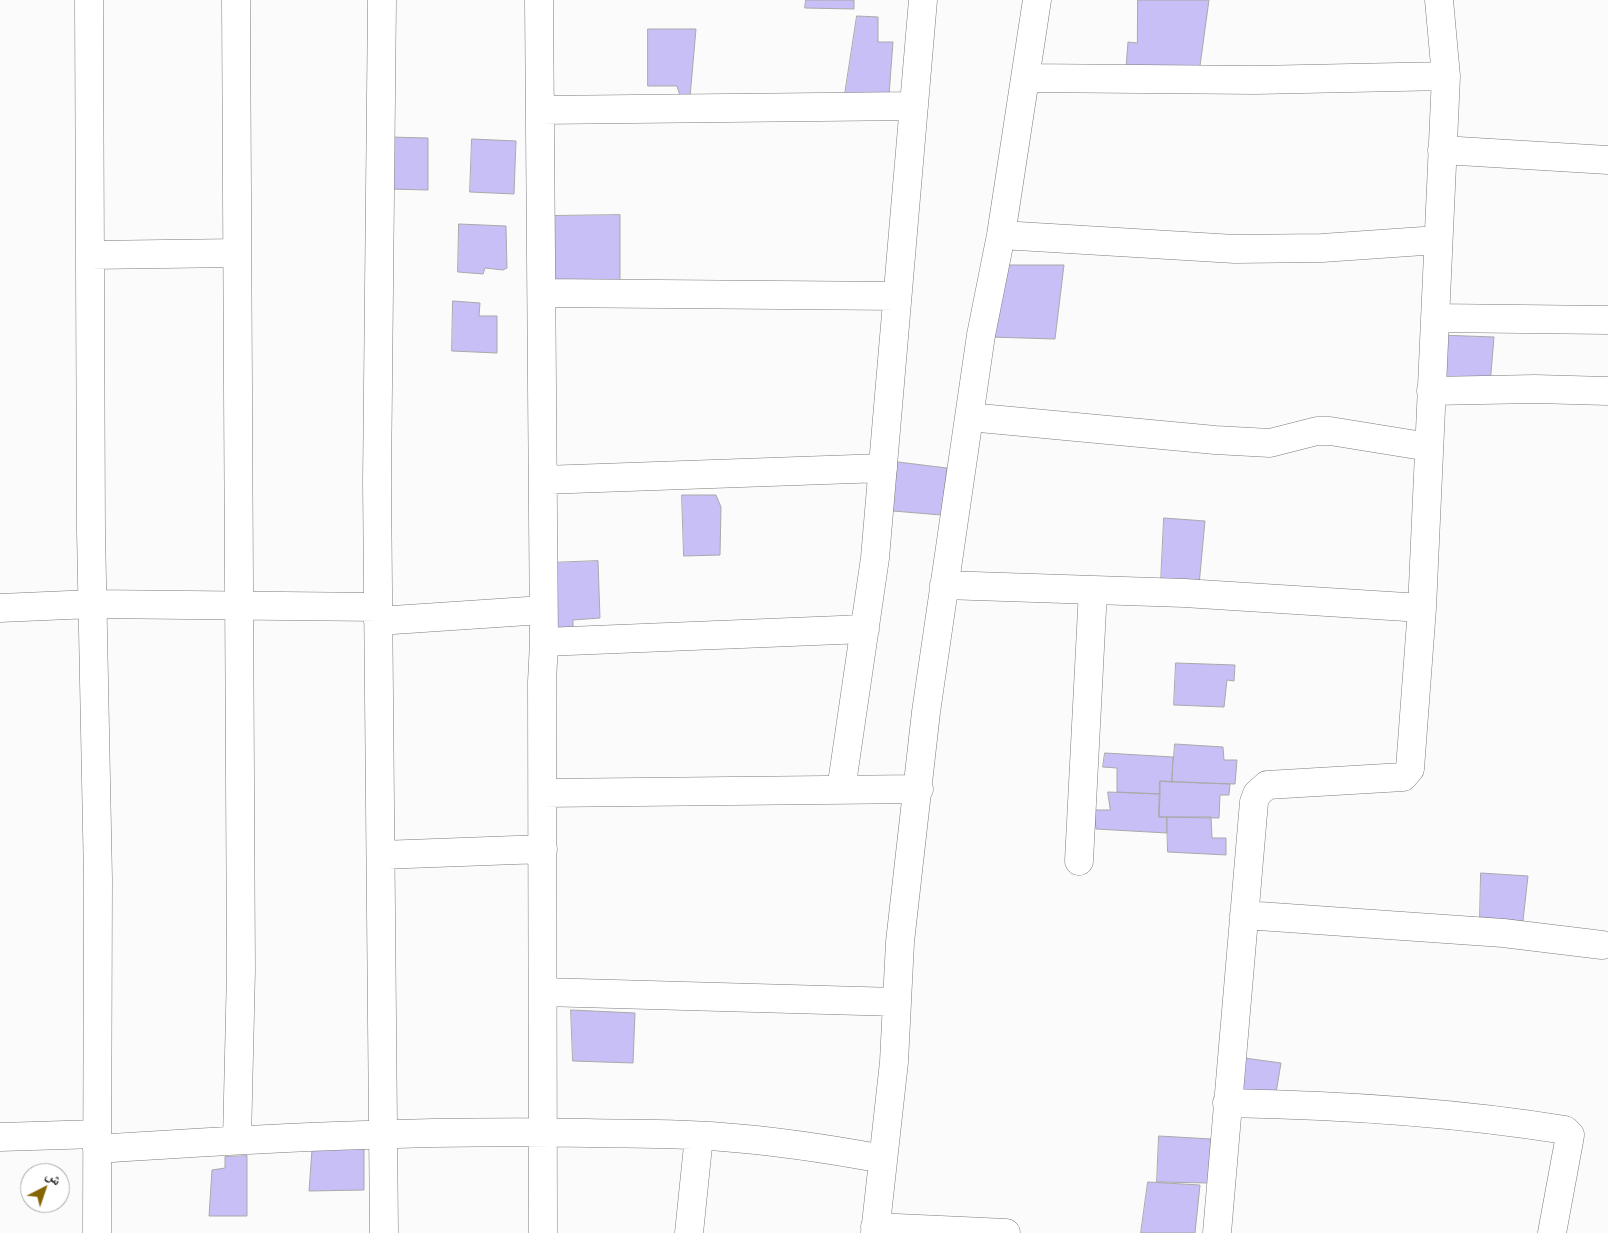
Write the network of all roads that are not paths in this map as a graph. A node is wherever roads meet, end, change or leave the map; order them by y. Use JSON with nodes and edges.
{"nodes":[{"id":1,"x":89,"y":0,"type":"edge"},
{"id":2,"x":236,"y":0,"type":"edge"},
{"id":3,"x":382,"y":0,"type":"edge"},
{"id":4,"x":539,"y":0,"type":"edge"},
{"id":5,"x":924,"y":0,"type":"edge"},
{"id":6,"x":1037,"y":0,"type":"edge"},
{"id":7,"x":1439,"y":0,"type":"edge"},
{"id":8,"x":1446,"y":76,"type":"junction"},
{"id":9,"x":1025,"y":78,"type":"junction"},
{"id":10,"x":914,"y":106,"type":"junction"},
{"id":11,"x":540,"y":110,"type":"junction"},
{"id":12,"x":1442,"y":150,"type":"junction"},
{"id":13,"x":1608,"y":160,"type":"edge"},
{"id":14,"x":1001,"y":234,"type":"junction"},
{"id":15,"x":1438,"y":240,"type":"junction"},
{"id":16,"x":237,"y":253,"type":"junction"},
{"id":17,"x":90,"y":255,"type":"junction"},
{"id":18,"x":542,"y":293,"type":"junction"},
{"id":19,"x":898,"y":296,"type":"junction"},
{"id":20,"x":1435,"y":318,"type":"junction"},
{"id":21,"x":1608,"y":320,"type":"edge"},
{"id":22,"x":1431,"y":391,"type":"junction"},
{"id":23,"x":1608,"y":391,"type":"edge"},
{"id":24,"x":969,"y":417,"type":"junction"},
{"id":25,"x":1428,"y":447,"type":"junction"},
{"id":26,"x":883,"y":468,"type":"junction"},
{"id":27,"x":543,"y":480,"type":"junction"},
{"id":28,"x":944,"y":584,"type":"junction"},
{"id":29,"x":1093,"y":590,"type":"junction"},
{"id":30,"x":92,"y":604,"type":"junction"},
{"id":31,"x":239,"y":607,"type":"junction"},
{"id":32,"x":0,"y":608,"type":"edge"},
{"id":33,"x":1422,"y":608,"type":"junction"},
{"id":34,"x":544,"y":610,"type":"junction"},
{"id":35,"x":378,"y":614,"type":"junction"},
{"id":36,"x":865,"y":629,"type":"junction"},
{"id":37,"x":544,"y":642,"type":"junction"},
{"id":38,"x":918,"y":789,"type":"junction"},
{"id":39,"x":841,"y":790,"type":"junction"},
{"id":40,"x":543,"y":793,"type":"junction"},
{"id":41,"x":543,"y":849,"type":"junction"},
{"id":42,"x":381,"y":856,"type":"junction"},
{"id":43,"x":1080,"y":861,"type":"dead end"},
{"id":44,"x":1244,"y":915,"type":"junction"},
{"id":45,"x":1602,"y":946,"type":"dead end"},
{"id":46,"x":544,"y":992,"type":"junction"},
{"id":47,"x":897,"y":1002,"type":"junction"},
{"id":48,"x":1227,"y":1103,"type":"junction"},
{"id":49,"x":543,"y":1132,"type":"junction"},
{"id":50,"x":383,"y":1134,"type":"junction"},
{"id":51,"x":699,"y":1136,"type":"junction"},
{"id":52,"x":0,"y":1137,"type":"edge"},
{"id":53,"x":237,"y":1140,"type":"junction"},
{"id":54,"x":97,"y":1141,"type":"junction"},
{"id":55,"x":883,"y":1159,"type":"junction"},
{"id":56,"x":875,"y":1230,"type":"edge"},
{"id":57,"x":97,"y":1233,"type":"edge"},
{"id":58,"x":384,"y":1233,"type":"edge"},
{"id":59,"x":543,"y":1233,"type":"edge"},
{"id":60,"x":689,"y":1233,"type":"edge"},
{"id":61,"x":1006,"y":1233,"type":"edge"},
{"id":62,"x":1217,"y":1233,"type":"edge"},
{"id":63,"x":1552,"y":1233,"type":"edge"}],
"edges":[{"from":1,"to":17,"type":"street"},
{"from":2,"to":16,"type":"street"},
{"from":3,"to":35,"type":"street"},
{"from":4,"to":11,"type":"street"},
{"from":5,"to":10,"type":"street"},
{"from":6,"to":9,"type":"street"},
{"from":7,"to":8,"type":"street"},
{"from":8,"to":9,"type":"street"},
{"from":8,"to":12,"type":"street"},
{"from":9,"to":14,"type":"street"},
{"from":10,"to":11,"type":"street"},
{"from":10,"to":19,"type":"street"},
{"from":11,"to":18,"type":"street"},
{"from":12,"to":13,"type":"street"},
{"from":12,"to":15,"type":"street"},
{"from":14,"to":15,"type":"street"},
{"from":14,"to":24,"type":"street"},
{"from":15,"to":20,"type":"street"},
{"from":16,"to":17,"type":"street"},
{"from":16,"to":31,"type":"street"},
{"from":17,"to":30,"type":"street"},
{"from":18,"to":19,"type":"street"},
{"from":18,"to":27,"type":"street"},
{"from":19,"to":26,"type":"street"},
{"from":20,"to":21,"type":"street"},
{"from":20,"to":22,"type":"street"},
{"from":22,"to":23,"type":"street"},
{"from":22,"to":25,"type":"street"},
{"from":24,"to":25,"type":"street"},
{"from":24,"to":28,"type":"street"},
{"from":25,"to":33,"type":"street"},
{"from":26,"to":27,"type":"street"},
{"from":26,"to":36,"type":"street"},
{"from":27,"to":34,"type":"street"},
{"from":28,"to":29,"type":"street"},
{"from":28,"to":38,"type":"street"},
{"from":29,"to":33,"type":"street"},
{"from":29,"to":43,"type":"street"},
{"from":30,"to":31,"type":"street"},
{"from":30,"to":32,"type":"street"},
{"from":30,"to":54,"type":"street"},
{"from":31,"to":35,"type":"street"},
{"from":31,"to":53,"type":"street"},
{"from":33,"to":44,"type":"street"},
{"from":34,"to":35,"type":"street"},
{"from":34,"to":37,"type":"street"},
{"from":35,"to":42,"type":"street"},
{"from":36,"to":37,"type":"street"},
{"from":36,"to":39,"type":"street"},
{"from":37,"to":40,"type":"street"},
{"from":38,"to":39,"type":"street"},
{"from":38,"to":47,"type":"street"},
{"from":39,"to":40,"type":"street"},
{"from":40,"to":41,"type":"street"},
{"from":41,"to":42,"type":"street"},
{"from":41,"to":46,"type":"street"},
{"from":42,"to":50,"type":"street"},
{"from":44,"to":45,"type":"street"},
{"from":44,"to":48,"type":"street"},
{"from":46,"to":47,"type":"street"},
{"from":46,"to":49,"type":"street"},
{"from":47,"to":55,"type":"street"},
{"from":48,"to":62,"type":"street"},
{"from":48,"to":63,"type":"street"},
{"from":49,"to":50,"type":"street"},
{"from":49,"to":51,"type":"street"},
{"from":49,"to":59,"type":"street"},
{"from":50,"to":53,"type":"street"},
{"from":50,"to":58,"type":"street"},
{"from":51,"to":55,"type":"street"},
{"from":51,"to":60,"type":"street"},
{"from":52,"to":54,"type":"street"},
{"from":53,"to":54,"type":"street"},
{"from":54,"to":57,"type":"street"},
{"from":55,"to":56,"type":"street"},
{"from":56,"to":61,"type":"street"}]}
